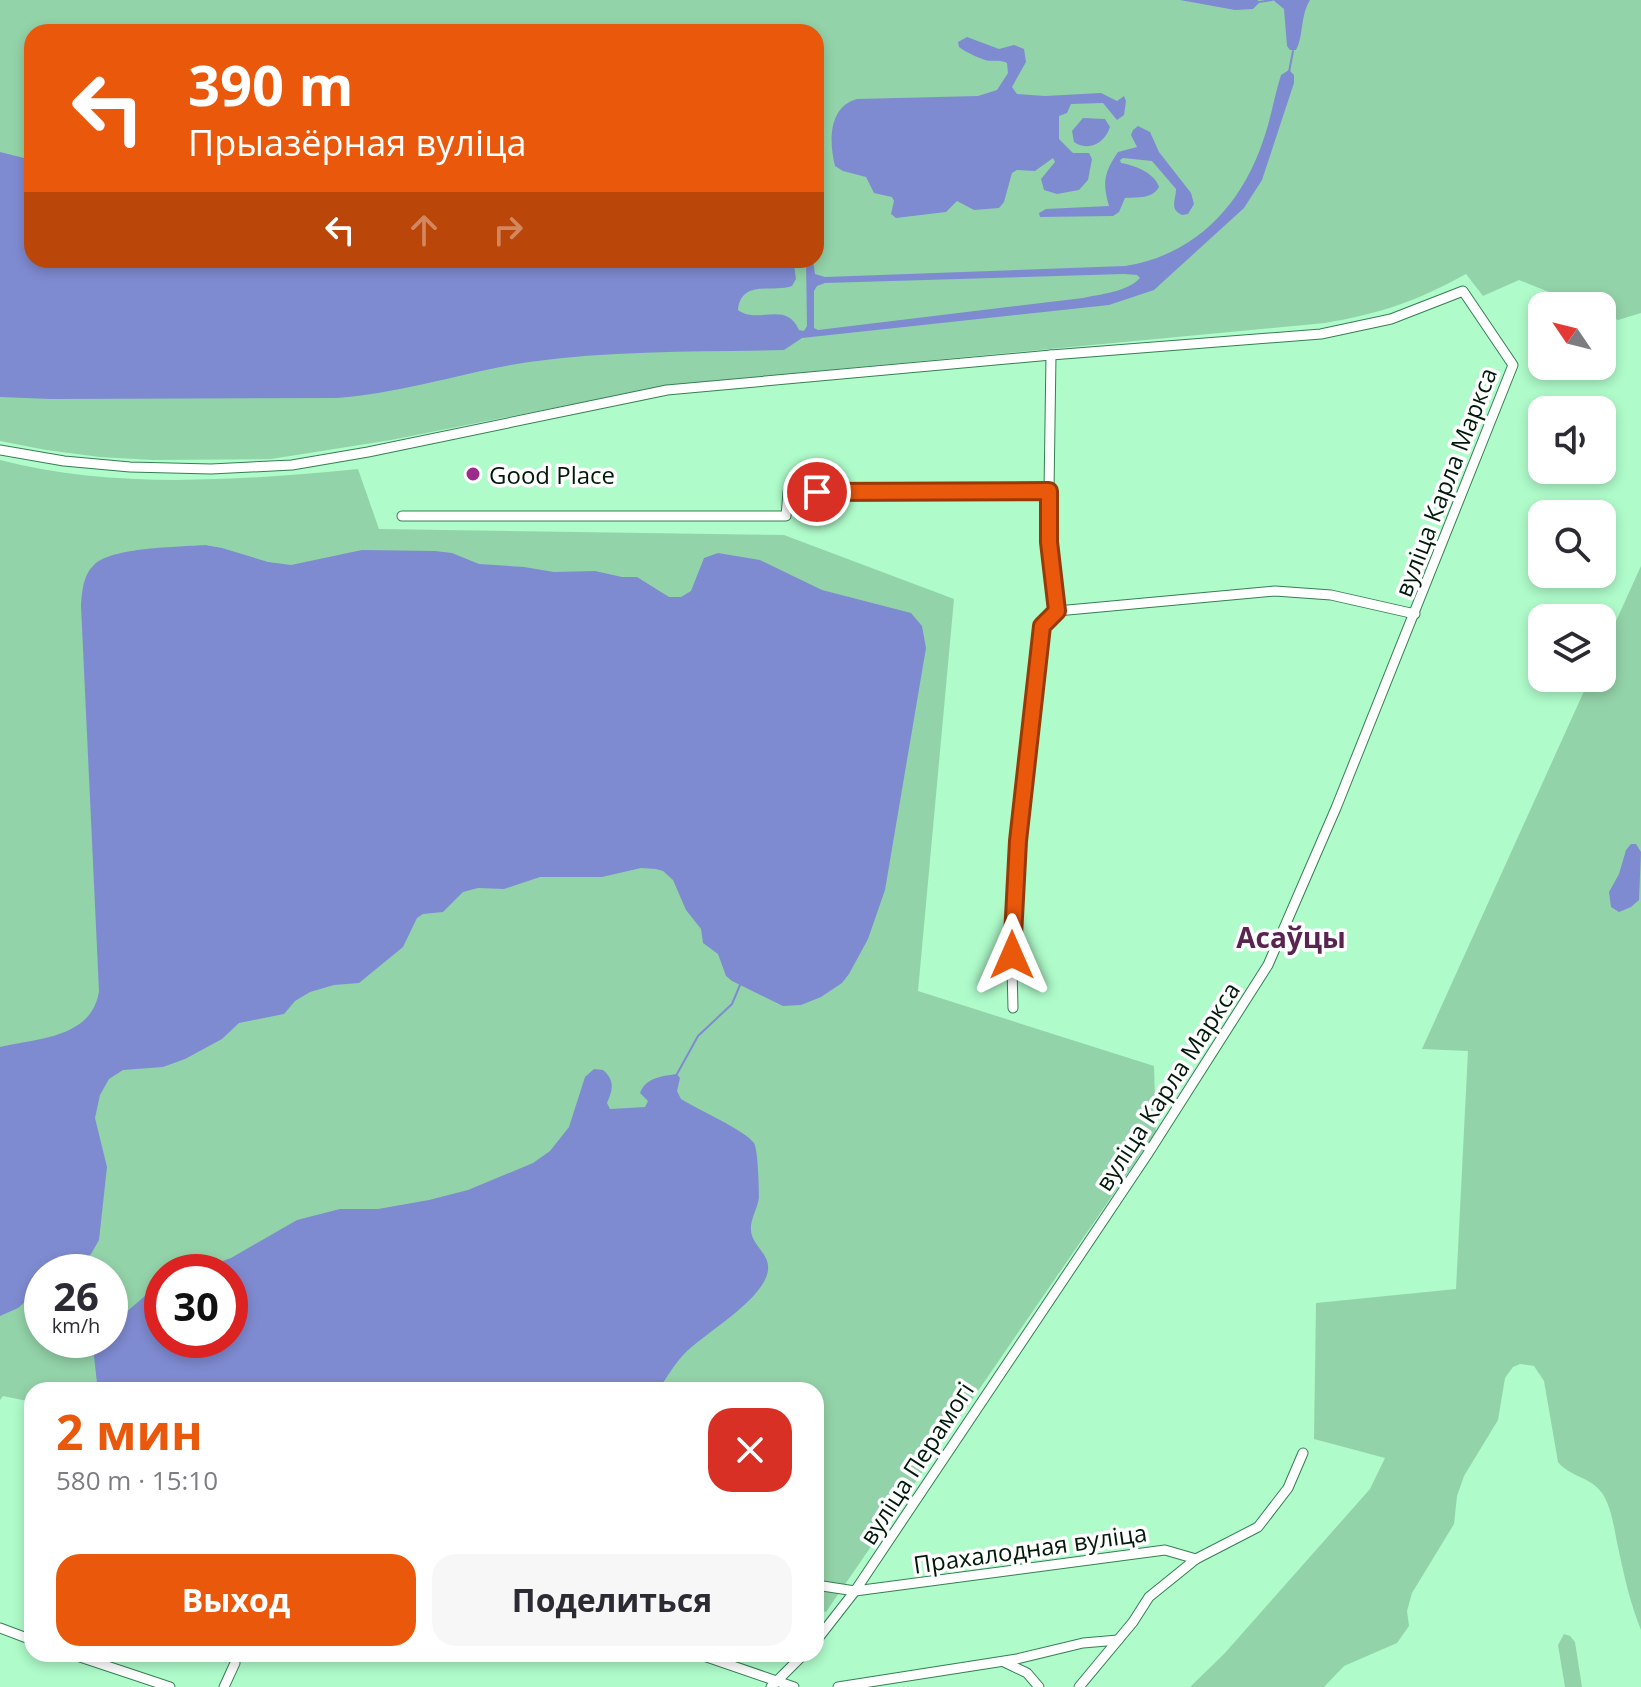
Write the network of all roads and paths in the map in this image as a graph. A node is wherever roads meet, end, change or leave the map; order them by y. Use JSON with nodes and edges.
{"nodes":[{"id":1,"x":1051,"y":355,"type":"junction"},
{"id":2,"x":0,"y":450,"type":"edge"},
{"id":3,"x":1049,"y":491,"type":"junction"},
{"id":4,"x":402,"y":516,"type":"dead end"},
{"id":5,"x":1057,"y":611,"type":"junction"},
{"id":6,"x":1415,"y":614,"type":"junction"},
{"id":7,"x":1013,"y":1008,"type":"dead end"},
{"id":8,"x":1045,"y":1304,"type":"joint"},
{"id":9,"x":1303,"y":1453,"type":"dead end"},
{"id":10,"x":1196,"y":1559,"type":"junction"},
{"id":11,"x":824,"y":1586,"type":"edge"},
{"id":12,"x":855,"y":1591,"type":"junction"},
{"id":13,"x":0,"y":1628,"type":"edge"},
{"id":14,"x":824,"y":1631,"type":"edge"},
{"id":15,"x":24,"y":1637,"type":"edge"},
{"id":16,"x":1118,"y":1640,"type":"junction"},
{"id":17,"x":1002,"y":1661,"type":"junction"},
{"id":18,"x":95,"y":1662,"type":"edge"},
{"id":19,"x":718,"y":1662,"type":"edge"},
{"id":20,"x":796,"y":1662,"type":"edge"},
{"id":21,"x":235,"y":1663,"type":"dead end"},
{"id":22,"x":774,"y":1684,"type":"edge"},
{"id":23,"x":170,"y":1687,"type":"edge"},
{"id":24,"x":224,"y":1687,"type":"edge"},
{"id":25,"x":794,"y":1687,"type":"edge"},
{"id":26,"x":838,"y":1687,"type":"edge"},
{"id":27,"x":1039,"y":1687,"type":"edge"},
{"id":28,"x":1079,"y":1687,"type":"edge"}],
"edges":[{"from":1,"to":2,"type":"street"},
{"from":1,"to":3,"type":"street"},
{"from":1,"to":6,"type":"street","name":"вуліца Карла Маркса"},
{"from":3,"to":4,"type":"street"},
{"from":3,"to":5,"type":"street"},
{"from":5,"to":6,"type":"street","name":"вуліца Карла Маркса"},
{"from":5,"to":7,"type":"street"},
{"from":6,"to":8,"type":"street","name":"вуліца Карла Маркса"},
{"from":8,"to":12,"type":"street","name":"вуліца Перамогі"},
{"from":9,"to":10,"type":"street"},
{"from":10,"to":12,"type":"street","name":"Прахалодная вуліца"},
{"from":10,"to":16,"type":"street"},
{"from":11,"to":12,"type":"street","name":"Прахалодная вуліца"},
{"from":12,"to":14,"type":"street","name":"вуліца Перамогі"},
{"from":13,"to":15,"type":"street"},
{"from":16,"to":17,"type":"street"},
{"from":16,"to":28,"type":"street"},
{"from":17,"to":26,"type":"street"},
{"from":17,"to":27,"type":"street"},
{"from":18,"to":23,"type":"street"},
{"from":19,"to":22,"type":"street"},
{"from":20,"to":22,"type":"street"},
{"from":21,"to":24,"type":"street"},
{"from":22,"to":25,"type":"street"}]}
